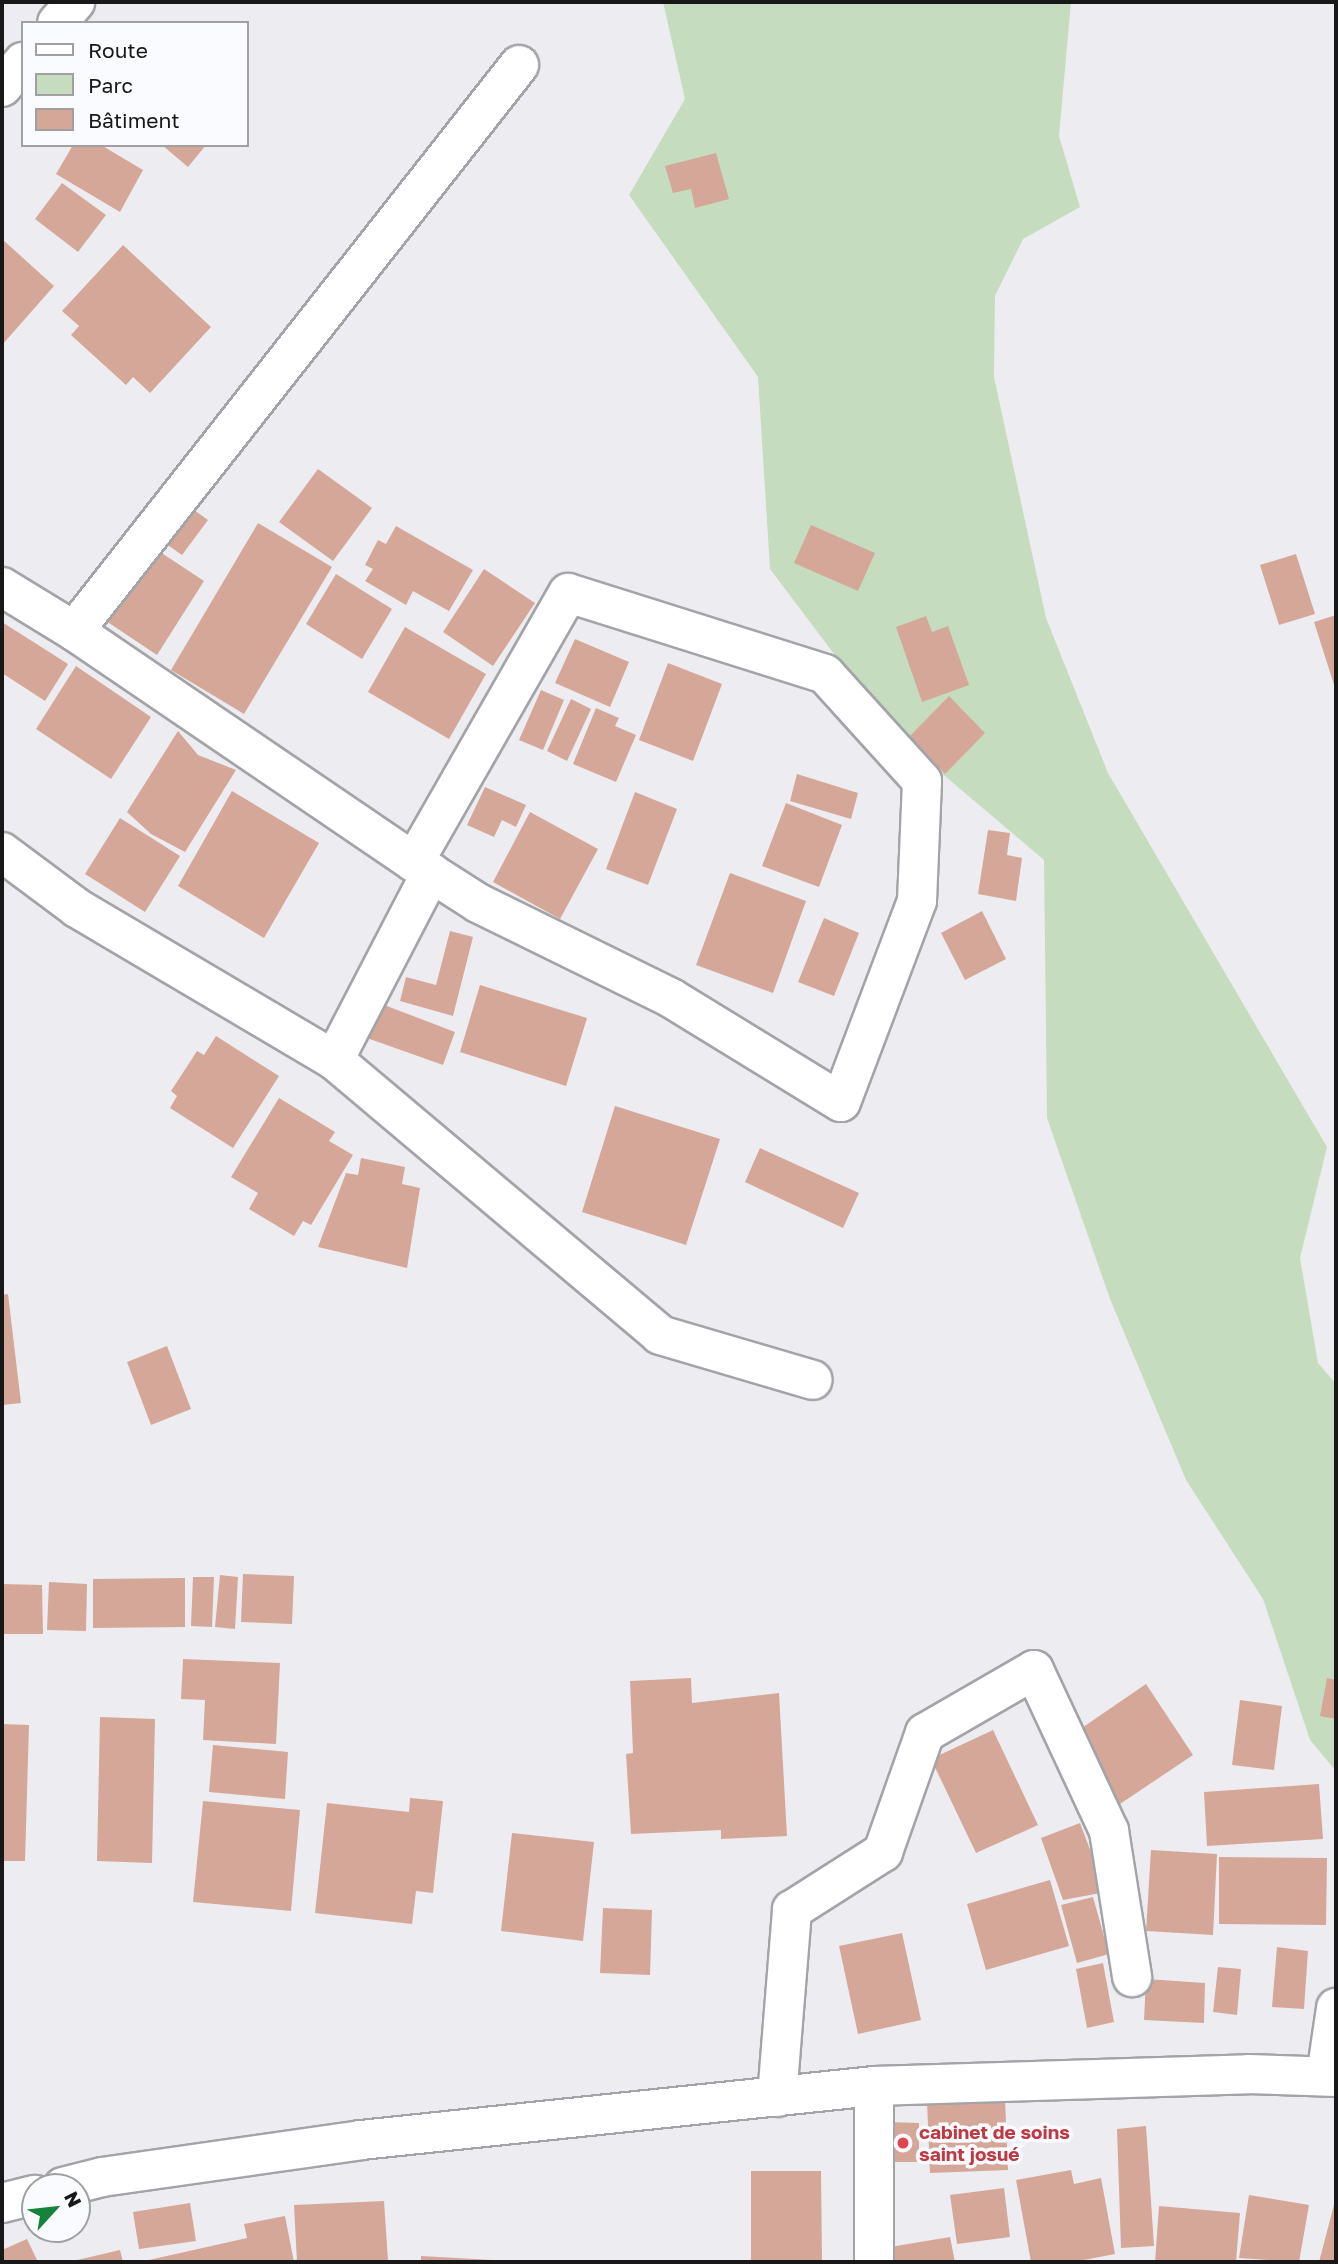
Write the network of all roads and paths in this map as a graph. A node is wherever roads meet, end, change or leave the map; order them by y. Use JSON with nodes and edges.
{"nodes":[{"id":1,"x":75,"y":2,"type":"edge"},
{"id":2,"x":59,"y":21,"type":"edge"},
{"id":3,"x":21,"y":64,"type":"edge"},
{"id":4,"x":519,"y":65,"type":"dead end"},
{"id":5,"x":2,"y":87,"type":"edge"},
{"id":6,"x":2,"y":587,"type":"edge"},
{"id":7,"x":74,"y":631,"type":"junction"},
{"id":8,"x":2,"y":852,"type":"edge"},
{"id":9,"x":422,"y":867,"type":"junction"},
{"id":10,"x":334,"y":1060,"type":"junction"},
{"id":11,"x":813,"y":1380,"type":"dead end"},
{"id":12,"x":1132,"y":1977,"type":"dead end"},
{"id":13,"x":1336,"y":2008,"type":"edge"},
{"id":14,"x":1331,"y":2076,"type":"edge"},
{"id":15,"x":874,"y":2086,"type":"junction"},
{"id":16,"x":777,"y":2097,"type":"junction"},
{"id":17,"x":91,"y":2180,"type":"edge"},
{"id":18,"x":21,"y":2198,"type":"edge"},
{"id":19,"x":2,"y":2203,"type":"edge"},
{"id":20,"x":874,"y":2262,"type":"edge"}],
"edges":[{"from":1,"to":2,"type":"street"},
{"from":3,"to":5,"type":"street"},
{"from":4,"to":7,"type":"street"},
{"from":6,"to":7,"type":"street"},
{"from":7,"to":9,"type":"street"},
{"from":8,"to":10,"type":"street"},
{"from":9,"to":9,"type":"street"},
{"from":9,"to":10,"type":"street"},
{"from":10,"to":11,"type":"street"},
{"from":12,"to":16,"type":"street"},
{"from":13,"to":14,"type":"street"},
{"from":14,"to":15,"type":"street"},
{"from":15,"to":16,"type":"street"},
{"from":15,"to":20,"type":"street"},
{"from":16,"to":17,"type":"street"},
{"from":18,"to":19,"type":"street"}]}
